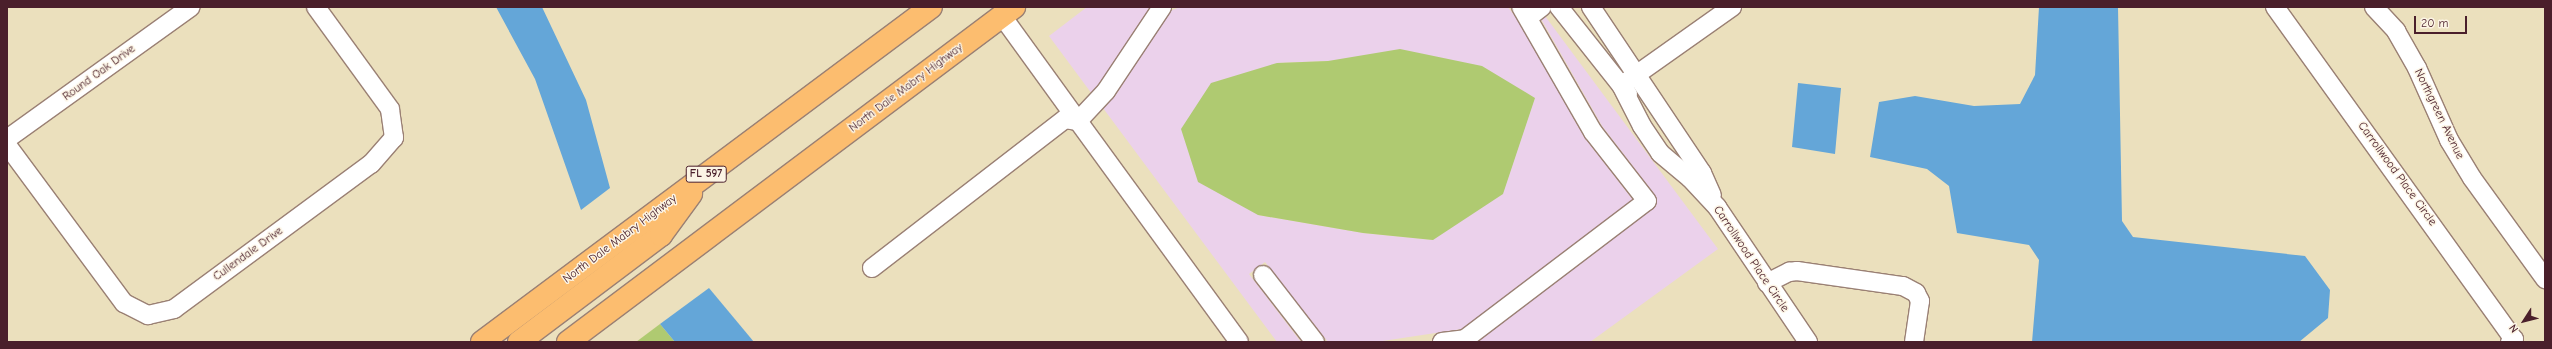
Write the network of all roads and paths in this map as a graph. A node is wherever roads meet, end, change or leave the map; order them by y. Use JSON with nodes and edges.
{"nodes":[{"id":1,"x":191,"y":7,"type":"edge"},
{"id":2,"x":316,"y":7,"type":"edge"},
{"id":3,"x":931,"y":7,"type":"edge"},
{"id":4,"x":1162,"y":7,"type":"edge"},
{"id":5,"x":1560,"y":7,"type":"edge"},
{"id":6,"x":1591,"y":7,"type":"edge"},
{"id":7,"x":1732,"y":7,"type":"edge"},
{"id":8,"x":2275,"y":7,"type":"edge"},
{"id":9,"x":2379,"y":8,"type":"edge"},
{"id":10,"x":1530,"y":10,"type":"edge"},
{"id":11,"x":1008,"y":11,"type":"edge"},
{"id":12,"x":1636,"y":74,"type":"junction"},
{"id":13,"x":1621,"y":85,"type":"junction"},
{"id":14,"x":1078,"y":121,"type":"junction"},
{"id":15,"x":7,"y":139,"type":"edge"},
{"id":16,"x":7,"y":145,"type":"edge"},
{"id":17,"x":706,"y":174,"type":"junction"},
{"id":18,"x":1717,"y":207,"type":"junction"},
{"id":19,"x":872,"y":268,"type":"dead end"},
{"id":20,"x":1263,"y":275,"type":"dead end"},
{"id":21,"x":2545,"y":279,"type":"edge"},
{"id":22,"x":1767,"y":283,"type":"junction"},
{"id":23,"x":1463,"y":340,"type":"edge"},
{"id":24,"x":482,"y":342,"type":"edge"},
{"id":25,"x":519,"y":342,"type":"edge"},
{"id":26,"x":568,"y":342,"type":"edge"},
{"id":27,"x":1239,"y":342,"type":"edge"},
{"id":28,"x":1314,"y":342,"type":"edge"},
{"id":29,"x":1442,"y":342,"type":"edge"},
{"id":30,"x":1808,"y":342,"type":"edge"},
{"id":31,"x":1914,"y":342,"type":"edge"},
{"id":32,"x":2510,"y":342,"type":"edge"}],
"edges":[{"from":1,"to":15,"type":"street","name":"Round Oak Drive"},
{"from":2,"to":16,"type":"street","name":"Cullendale Drive"},
{"from":3,"to":17,"type":"main road","name":"North Dale Mabry Highway","number":"FL 597"},
{"from":4,"to":14,"type":"street"},
{"from":5,"to":13,"type":"street","name":"Carrollwood Place Circle"},
{"from":6,"to":12,"type":"street"},
{"from":7,"to":12,"type":"street"},
{"from":8,"to":32,"type":"street","name":"Carrollwood Place Circle"},
{"from":9,"to":21,"type":"street","name":"Northgreen Avenue"},
{"from":10,"to":23,"type":"street"},
{"from":11,"to":14,"type":"street"},
{"from":11,"to":26,"type":"main road","name":"North Dale Mabry Highway"},
{"from":12,"to":13,"type":"street"},
{"from":12,"to":18,"type":"street"},
{"from":13,"to":18,"type":"street","name":"Carrollwood Place Circle"},
{"from":14,"to":19,"type":"street"},
{"from":14,"to":27,"type":"street"},
{"from":17,"to":24,"type":"main road","name":"North Dale Mabry Highway","number":"FL 597"},
{"from":17,"to":25,"type":"main road"},
{"from":18,"to":22,"type":"street","name":"Carrollwood Place Circle"},
{"from":20,"to":28,"type":"street"},
{"from":22,"to":30,"type":"street","name":"Carrollwood Place Circle"},
{"from":22,"to":31,"type":"street"},
{"from":23,"to":29,"type":"street"}]}
